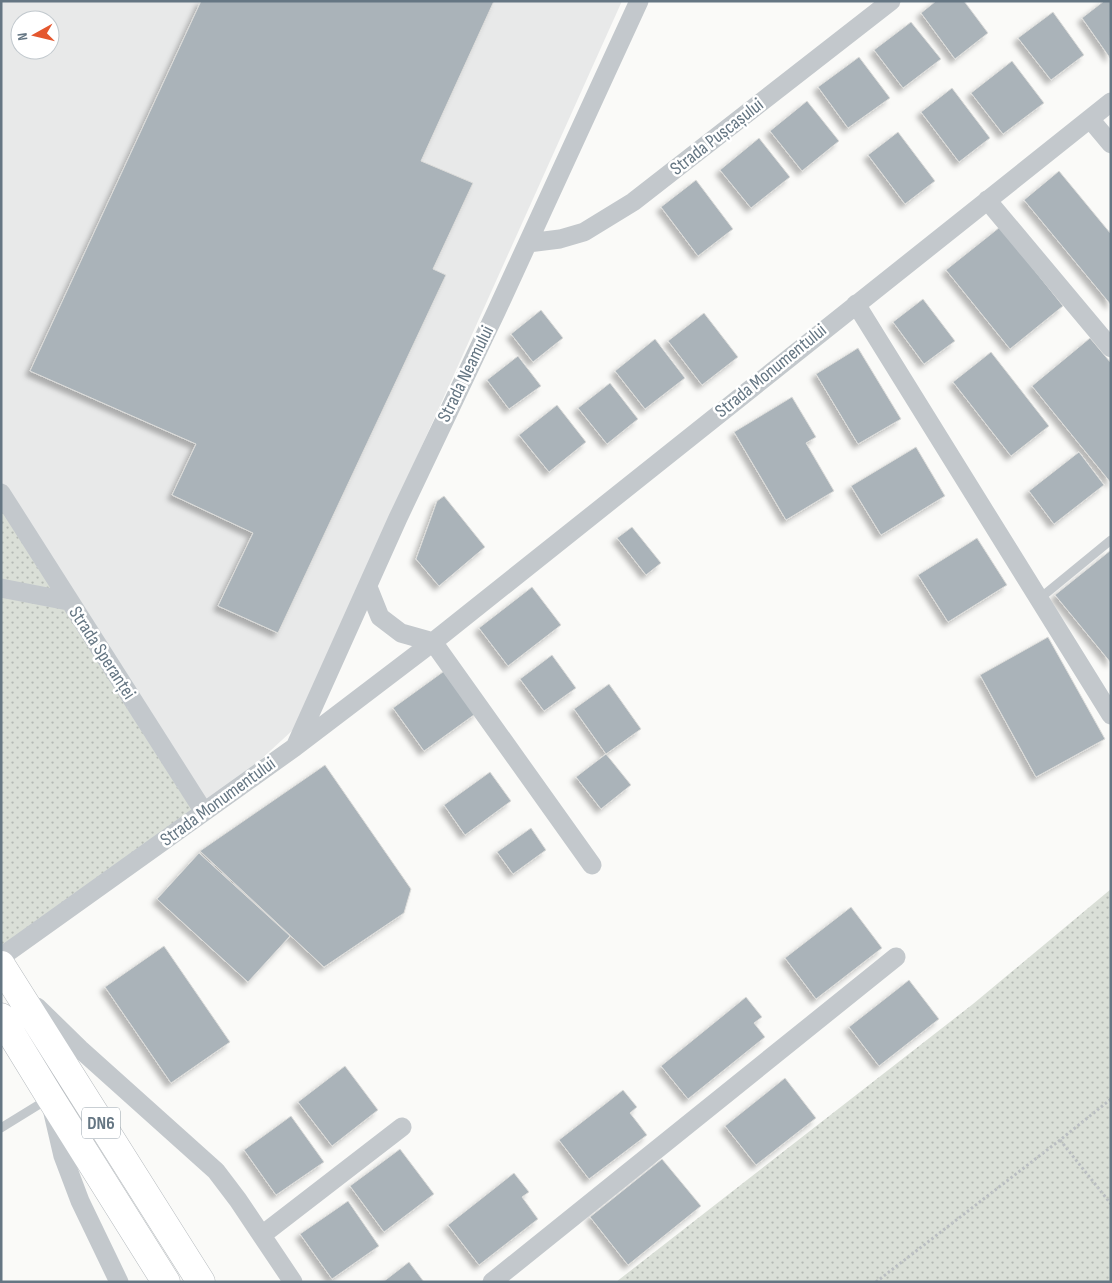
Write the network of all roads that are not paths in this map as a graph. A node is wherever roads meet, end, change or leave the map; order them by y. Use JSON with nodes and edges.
{"nodes":[{"id":1,"x":639,"y":1,"type":"edge"},
{"id":2,"x":891,"y":1,"type":"edge"},
{"id":3,"x":1111,"y":102,"type":"edge"},
{"id":4,"x":1090,"y":119,"type":"junction"},
{"id":5,"x":1111,"y":144,"type":"edge"},
{"id":6,"x":987,"y":200,"type":"junction"},
{"id":7,"x":528,"y":243,"type":"junction"},
{"id":8,"x":856,"y":304,"type":"junction"},
{"id":9,"x":1111,"y":348,"type":"edge"},
{"id":10,"x":1,"y":493,"type":"edge"},
{"id":11,"x":1111,"y":540,"type":"edge"},
{"id":12,"x":368,"y":587,"type":"junction"},
{"id":13,"x":1,"y":588,"type":"edge"},
{"id":14,"x":1039,"y":598,"type":"junction"},
{"id":15,"x":68,"y":601,"type":"junction"},
{"id":16,"x":433,"y":642,"type":"junction"},
{"id":17,"x":1111,"y":715,"type":"edge"},
{"id":18,"x":295,"y":747,"type":"junction"},
{"id":19,"x":204,"y":812,"type":"junction"},
{"id":20,"x":592,"y":865,"type":"dead end"},
{"id":21,"x":1,"y":957,"type":"edge"},
{"id":22,"x":896,"y":957,"type":"dead end"},
{"id":23,"x":7,"y":973,"type":"edge"},
{"id":24,"x":1,"y":1017,"type":"edge"},
{"id":25,"x":50,"y":1097,"type":"junction"},
{"id":26,"x":402,"y":1127,"type":"dead end"},
{"id":27,"x":1,"y":1128,"type":"edge"},
{"id":28,"x":262,"y":1235,"type":"junction"},
{"id":29,"x":120,"y":1282,"type":"edge"},
{"id":30,"x":166,"y":1282,"type":"edge"},
{"id":31,"x":201,"y":1282,"type":"edge"},
{"id":32,"x":294,"y":1282,"type":"edge"},
{"id":33,"x":492,"y":1282,"type":"edge"}],
"edges":[{"from":1,"to":7,"type":"street","name":"Strada Neamului"},
{"from":2,"to":7,"type":"street","name":"Strada Pușcașului"},
{"from":3,"to":4,"type":"street","name":"Strada Monumentului"},
{"from":4,"to":5,"type":"street"},
{"from":4,"to":6,"type":"street","name":"Strada Monumentului"},
{"from":6,"to":8,"type":"street","name":"Strada Monumentului"},
{"from":6,"to":9,"type":"street"},
{"from":7,"to":12,"type":"street","name":"Strada Neamului"},
{"from":8,"to":14,"type":"street"},
{"from":8,"to":16,"type":"street","name":"Strada Monumentului"},
{"from":10,"to":15,"type":"street","name":"Strada Speranței"},
{"from":11,"to":14,"type":"lane"},
{"from":12,"to":16,"type":"street"},
{"from":12,"to":18,"type":"street","name":"Strada Neamului"},
{"from":13,"to":15,"type":"street"},
{"from":14,"to":17,"type":"street"},
{"from":15,"to":19,"type":"street","name":"Strada Speranței"},
{"from":16,"to":18,"type":"street","name":"Strada Monumentului"},
{"from":16,"to":20,"type":"street"},
{"from":18,"to":19,"type":"street","name":"Strada Monumentului"},
{"from":19,"to":21,"type":"street","name":"Strada Monumentului"},
{"from":22,"to":33,"type":"street"},
{"from":23,"to":28,"type":"street"},
{"from":23,"to":31,"type":"main road","number":"DN6"},
{"from":24,"to":25,"type":"main road","number":"DN6"},
{"from":25,"to":27,"type":"lane"},
{"from":25,"to":29,"type":"street"},
{"from":25,"to":30,"type":"main road","number":"DN6"},
{"from":26,"to":28,"type":"street"},
{"from":28,"to":32,"type":"street"}]}
